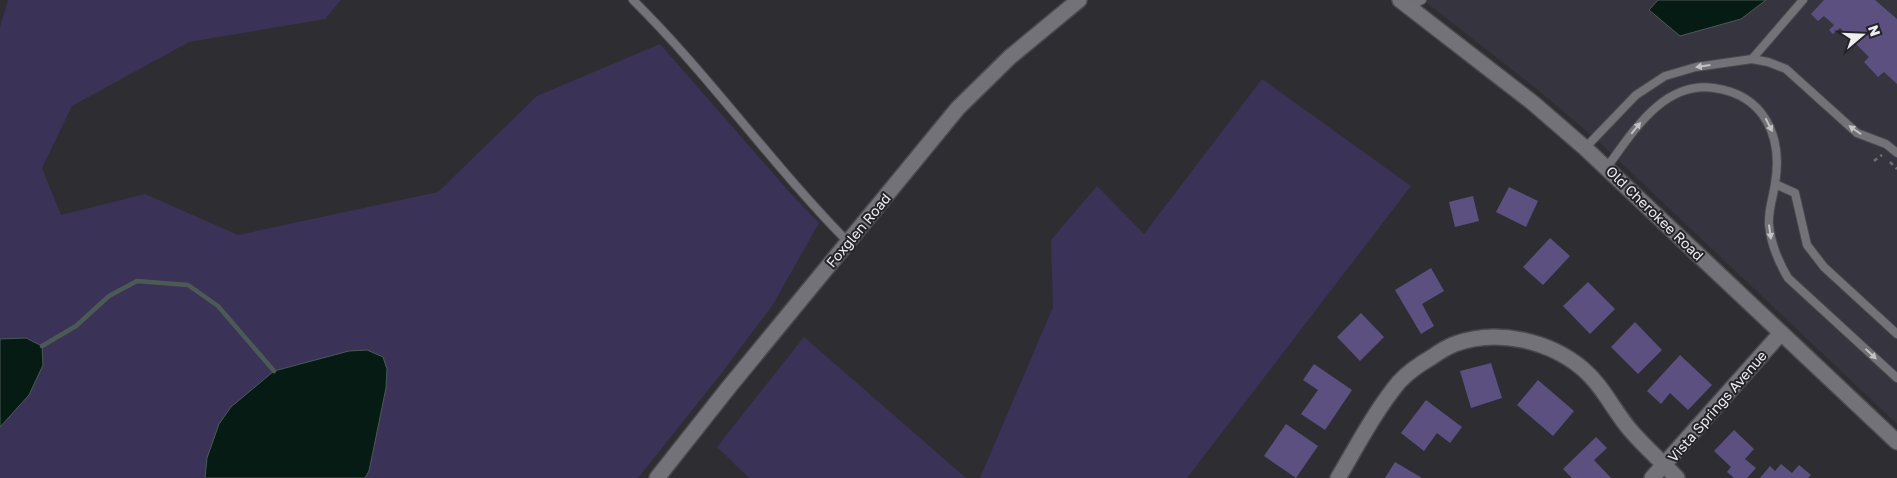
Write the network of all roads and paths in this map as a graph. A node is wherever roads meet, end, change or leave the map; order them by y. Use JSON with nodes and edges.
{"nodes":[{"id":1,"x":632,"y":0,"type":"edge"},
{"id":2,"x":1079,"y":0,"type":"edge"},
{"id":3,"x":1804,"y":0,"type":"edge"},
{"id":4,"x":1411,"y":2,"type":"edge"},
{"id":5,"x":1752,"y":59,"type":"junction"},
{"id":6,"x":1585,"y":148,"type":"junction"},
{"id":7,"x":1897,"y":153,"type":"edge"},
{"id":8,"x":1874,"y":162,"type":"dead end"},
{"id":9,"x":1607,"y":168,"type":"junction"},
{"id":10,"x":1897,"y":169,"type":"edge"},
{"id":11,"x":1775,"y":184,"type":"junction"},
{"id":12,"x":848,"y":242,"type":"junction"},
{"id":13,"x":1781,"y":333,"type":"junction"},
{"id":14,"x":1897,"y":334,"type":"edge"},
{"id":15,"x":1897,"y":378,"type":"edge"},
{"id":16,"x":1897,"y":442,"type":"edge"},
{"id":17,"x":1665,"y":465,"type":"junction"},
{"id":18,"x":657,"y":478,"type":"edge"},
{"id":19,"x":1338,"y":478,"type":"edge"},
{"id":20,"x":1652,"y":478,"type":"edge"},
{"id":21,"x":1677,"y":478,"type":"edge"}],
"edges":[{"from":1,"to":12,"type":"lane"},
{"from":2,"to":12,"type":"street","name":"Foxglen Road"},
{"from":3,"to":5,"type":"lane"},
{"from":4,"to":6,"type":"street","name":"Old Cherokee Road"},
{"from":5,"to":6,"type":"lane","one_way":true},
{"from":7,"to":5,"type":"lane","one_way":true},
{"from":6,"to":9,"type":"street","name":"Old Cherokee Road"},
{"from":8,"to":10,"type":"path"},
{"from":9,"to":11,"type":"lane","one_way":true},
{"from":9,"to":13,"type":"street","name":"Old Cherokee Road"},
{"from":11,"to":14,"type":"lane"},
{"from":11,"to":15,"type":"lane","one_way":true},
{"from":12,"to":18,"type":"street","name":"Foxglen Road"},
{"from":13,"to":16,"type":"street","name":"Old Cherokee Road"},
{"from":13,"to":17,"type":"street","name":"Vista Springs Avenue"},
{"from":17,"to":19,"type":"street"},
{"from":17,"to":20,"type":"street","name":"Vista Springs Avenue"},
{"from":17,"to":21,"type":"street"}]}
